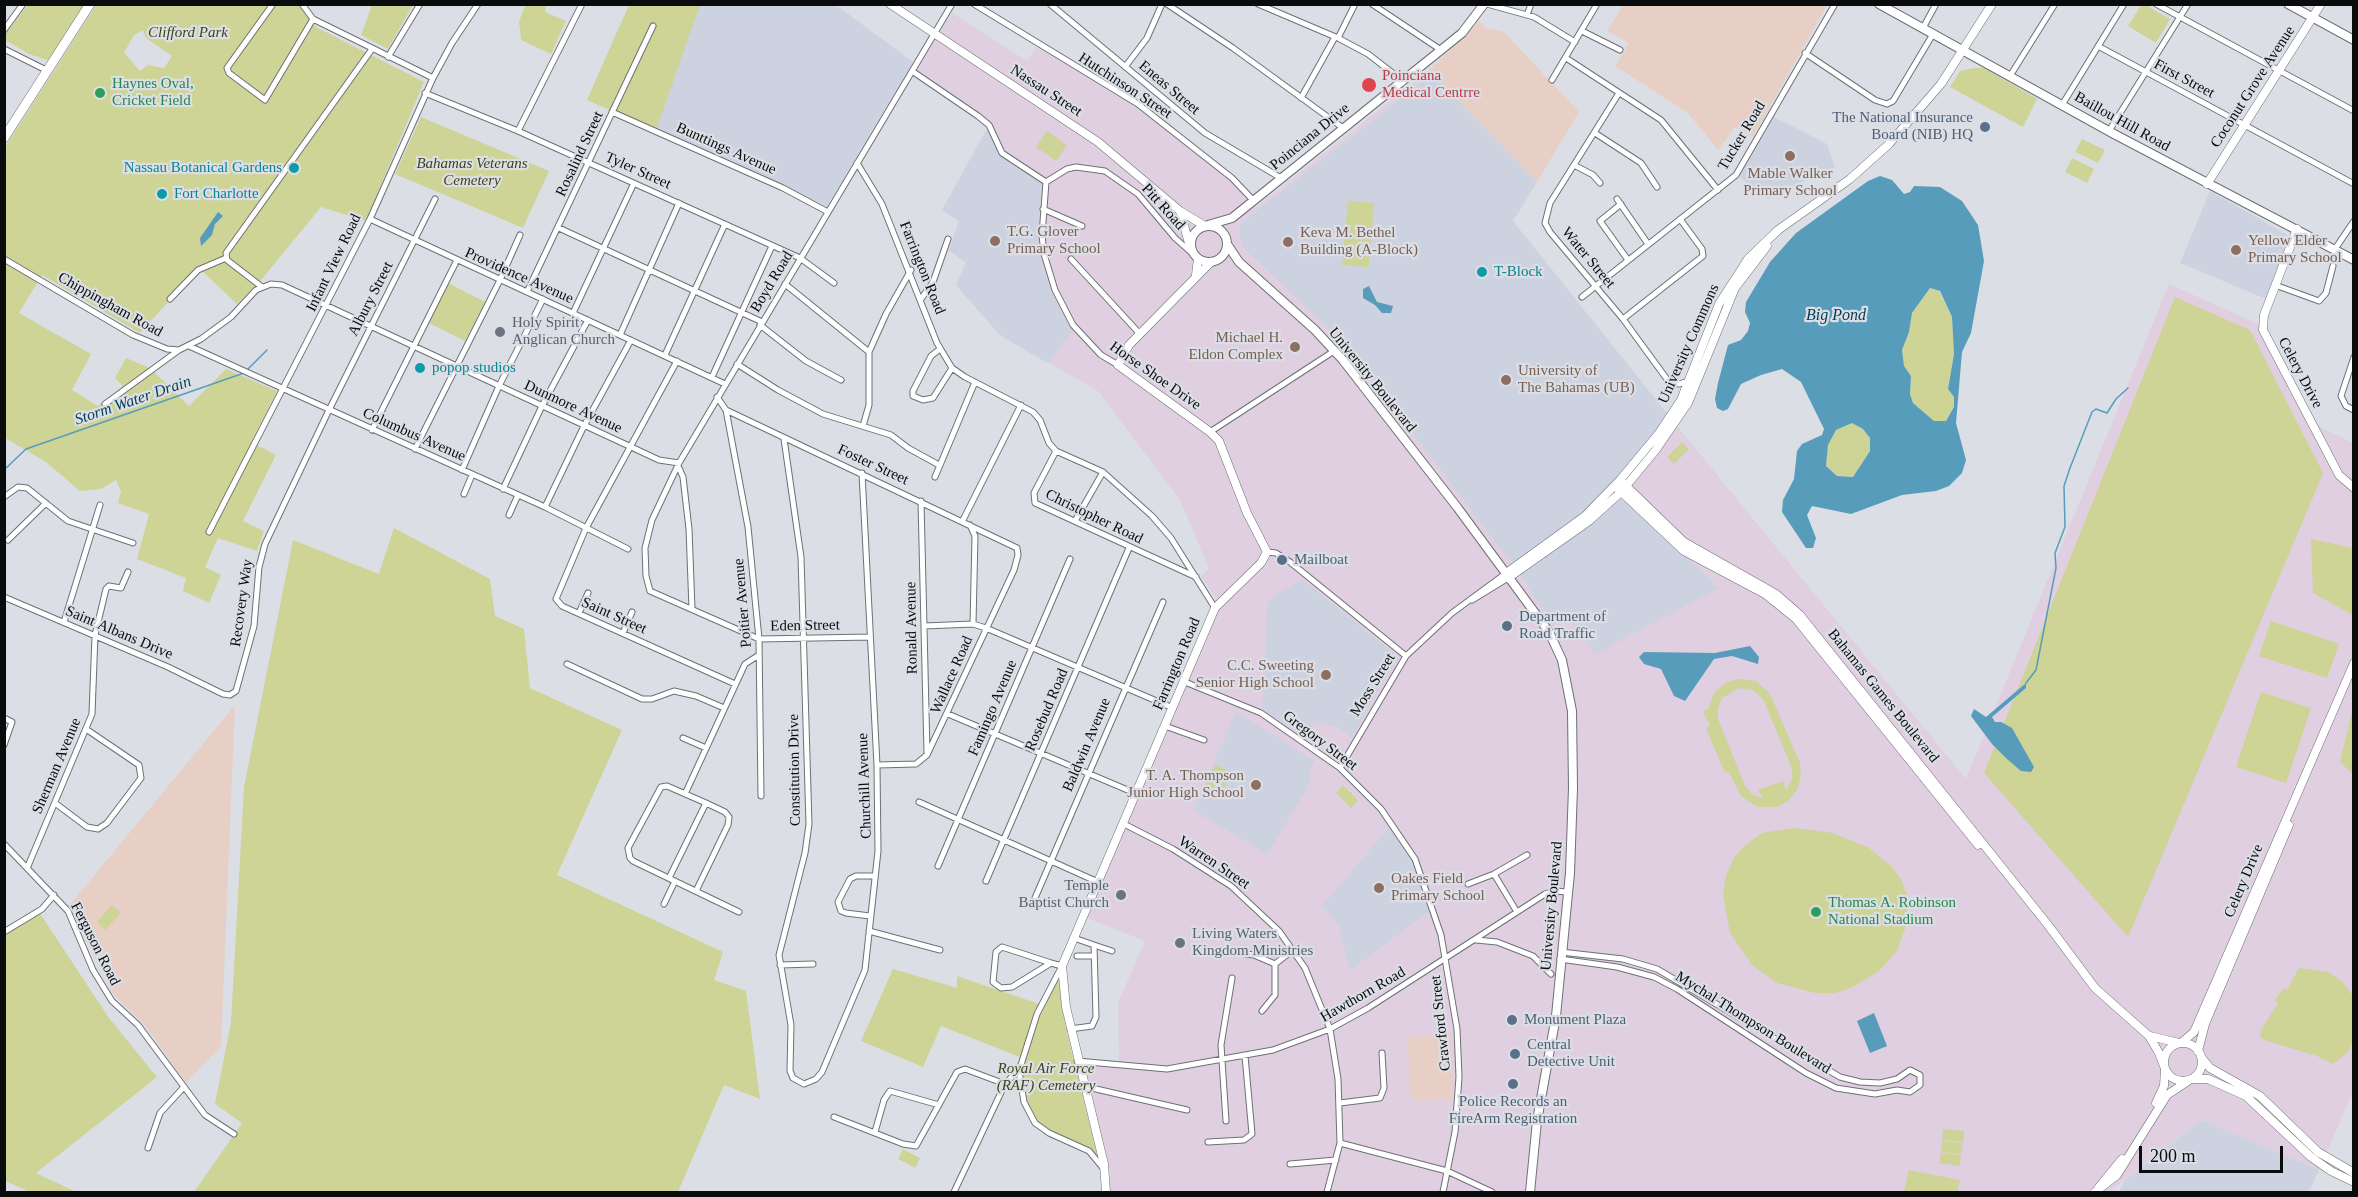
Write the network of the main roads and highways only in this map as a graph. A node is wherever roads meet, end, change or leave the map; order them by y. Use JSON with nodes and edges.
{"nodes":[{"id":1,"x":90,"y":4,"type":"edge"},
{"id":2,"x":890,"y":4,"type":"edge"},
{"id":3,"x":1485,"y":4,"type":"edge"},
{"id":4,"x":1879,"y":4,"type":"edge"},
{"id":5,"x":1992,"y":4,"type":"edge"},
{"id":6,"x":2288,"y":4,"type":"edge"},
{"id":7,"x":2321,"y":4,"type":"edge"},
{"id":8,"x":2313,"y":18,"type":"junction"},
{"id":9,"x":2354,"y":40,"type":"edge"},
{"id":10,"x":1964,"y":50,"type":"junction"},
{"id":11,"x":4,"y":138,"type":"edge"},
{"id":12,"x":2207,"y":184,"type":"junction"},
{"id":13,"x":1180,"y":211,"type":"junction"},
{"id":14,"x":1232,"y":218,"type":"junction"},
{"id":15,"x":1207,"y":225,"type":"junction"},
{"id":16,"x":1786,"y":225,"type":"junction"},
{"id":17,"x":2297,"y":229,"type":"junction"},
{"id":18,"x":1224,"y":233,"type":"junction"},
{"id":19,"x":1227,"y":244,"type":"junction"},
{"id":20,"x":1194,"y":253,"type":"junction"},
{"id":21,"x":1221,"y":257,"type":"junction"},
{"id":22,"x":2354,"y":260,"type":"edge"},
{"id":23,"x":1211,"y":262,"type":"junction"},
{"id":24,"x":1239,"y":262,"type":"junction"},
{"id":25,"x":1196,"y":275,"type":"junction"},
{"id":26,"x":1618,"y":483,"type":"junction"},
{"id":27,"x":2354,"y":488,"type":"edge"},
{"id":28,"x":1624,"y":490,"type":"junction"},
{"id":29,"x":1509,"y":574,"type":"junction"},
{"id":30,"x":1215,"y":608,"type":"joint"},
{"id":31,"x":2354,"y":663,"type":"edge"},
{"id":32,"x":2327,"y":726,"type":"junction"},
{"id":33,"x":2148,"y":1036,"type":"junction"},
{"id":34,"x":2180,"y":1043,"type":"junction"},
{"id":35,"x":2200,"y":1054,"type":"junction"},
{"id":36,"x":2164,"y":1068,"type":"junction"},
{"id":37,"x":2190,"y":1080,"type":"junction"},
{"id":38,"x":2354,"y":1173,"type":"edge"},
{"id":39,"x":2354,"y":1182,"type":"edge"},
{"id":40,"x":1106,"y":1192,"type":"edge"},
{"id":41,"x":1530,"y":1192,"type":"edge"},
{"id":42,"x":2096,"y":1192,"type":"edge"}],
"edges":[{"from":1,"to":11,"type":"highway"},
{"from":2,"to":13,"type":"main road","name":"Nassau Street"},
{"from":3,"to":14,"type":"main road","name":"Poinciana Drive"},
{"from":4,"to":10,"type":"main road","name":"Baillou Hill Road"},
{"from":5,"to":10,"type":"main road","name":"University Commons"},
{"from":6,"to":8,"type":"main road"},
{"from":7,"to":8,"type":"main road","name":"Coconut Grove Avenue"},
{"from":8,"to":9,"type":"main road"},
{"from":8,"to":12,"type":"main road","name":"Coconut Grove Avenue"},
{"from":10,"to":12,"type":"main road","name":"Baillou Hill Road"},
{"from":10,"to":16,"type":"main road","name":"University Commons"},
{"from":12,"to":17,"type":"main road","name":"Baillou Hill Road"},
{"from":13,"to":15,"type":"main road","name":"Nassau Street"},
{"from":13,"to":20,"type":"main road"},
{"from":14,"to":15,"type":"main road"},
{"from":14,"to":18,"type":"main road"},
{"from":15,"to":18,"type":"main road"},
{"from":15,"to":20,"type":"main road"},
{"from":16,"to":26,"type":"main road","name":"University Commons"},
{"from":16,"to":28,"type":"main road","name":"University Commons"},
{"from":17,"to":22,"type":"main road","name":"Baillou Hill Road"},
{"from":17,"to":27,"type":"main road","name":"Celery Drive"},
{"from":18,"to":19,"type":"main road"},
{"from":19,"to":21,"type":"main road"},
{"from":19,"to":24,"type":"main road","name":"University Boulevard"},
{"from":20,"to":23,"type":"main road"},
{"from":20,"to":25,"type":"main road"},
{"from":21,"to":23,"type":"main road"},
{"from":21,"to":24,"type":"main road","name":"University Boulevard"},
{"from":23,"to":25,"type":"main road"},
{"from":24,"to":29,"type":"main road","name":"University Boulevard"},
{"from":25,"to":30,"type":"main road","name":"Horse Shoe Drive"},
{"from":26,"to":28,"type":"main road","name":"Bahamas Games Boulevard"},
{"from":26,"to":29,"type":"main road","name":"University Commons"},
{"from":28,"to":29,"type":"main road","name":"University Commons"},
{"from":28,"to":33,"type":"main road","name":"Bahamas Games Boulevard"},
{"from":29,"to":41,"type":"main road","name":"University Boulevard"},
{"from":30,"to":40,"type":"main road","name":"Farrington Road"},
{"from":31,"to":32,"type":"main road","name":"Celery Drive"},
{"from":32,"to":34,"type":"main road","name":"Celery Drive"},
{"from":32,"to":35,"type":"main road","name":"Celery Drive"},
{"from":33,"to":34,"type":"main road","name":"Bahamas Games Boulevard"},
{"from":33,"to":36,"type":"main road","name":"Bahamas Games Boulevard"},
{"from":34,"to":35,"type":"main road"},
{"from":34,"to":36,"type":"main road"},
{"from":35,"to":37,"type":"main road"},
{"from":35,"to":38,"type":"main road"},
{"from":36,"to":37,"type":"main road"},
{"from":36,"to":42,"type":"main road"},
{"from":37,"to":39,"type":"main road"},
{"from":37,"to":42,"type":"main road"}]}
